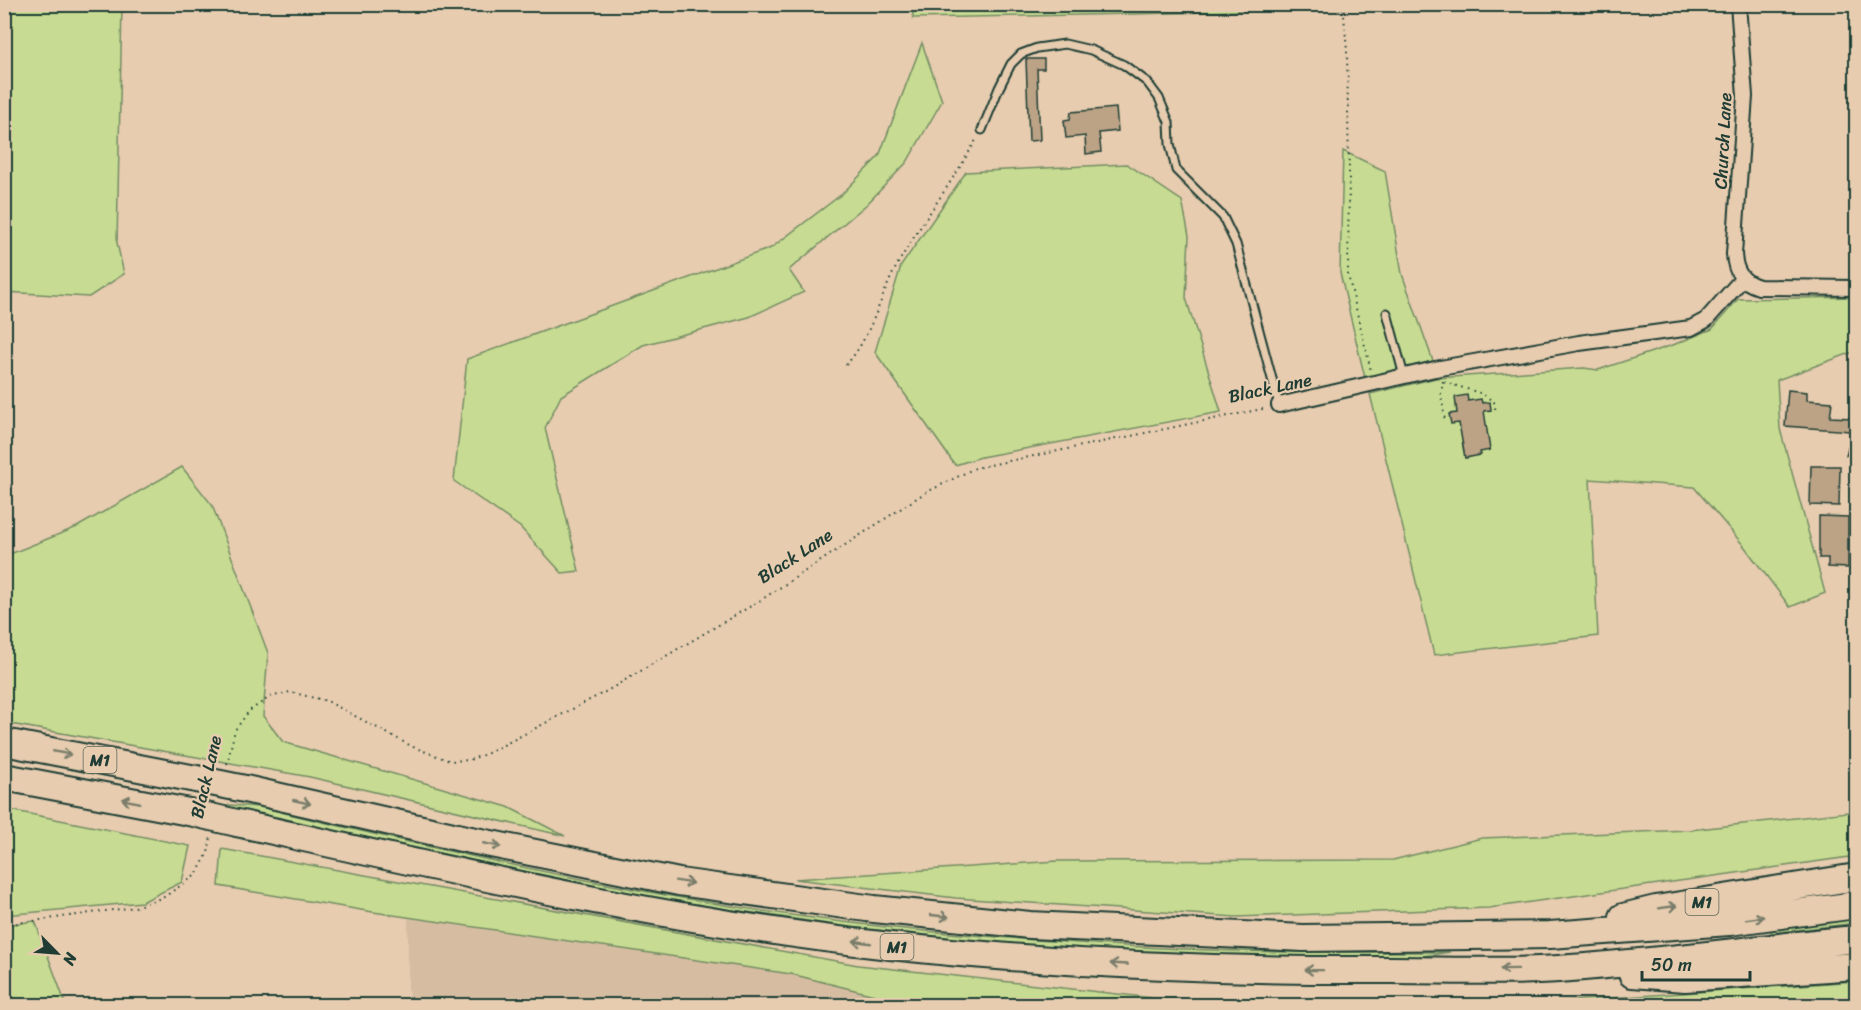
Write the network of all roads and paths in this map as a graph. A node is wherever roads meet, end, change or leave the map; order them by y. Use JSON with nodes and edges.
{"nodes":[{"id":1,"x":1343,"y":4,"type":"edge"},
{"id":2,"x":1738,"y":4,"type":"edge"},
{"id":3,"x":982,"y":130,"type":"joint"},
{"id":4,"x":1743,"y":278,"type":"junction"},
{"id":5,"x":1857,"y":288,"type":"edge"},
{"id":6,"x":1387,"y":313,"type":"dead end"},
{"id":7,"x":846,"y":365,"type":"dead end"},
{"id":8,"x":1441,"y":375,"type":"junction"},
{"id":9,"x":1404,"y":376,"type":"junction"},
{"id":10,"x":1373,"y":383,"type":"junction"},
{"id":11,"x":1279,"y":405,"type":"junction"},
{"id":12,"x":1496,"y":413,"type":"dead end"},
{"id":13,"x":1445,"y":421,"type":"dead end"},
{"id":14,"x":1857,"y":494,"type":"edge"},
{"id":15,"x":1857,"y":547,"type":"edge"},
{"id":16,"x":4,"y":742,"type":"edge"},
{"id":17,"x":225,"y":771,"type":"dead end"},
{"id":18,"x":4,"y":777,"type":"edge"},
{"id":19,"x":225,"y":826,"type":"junction"},
{"id":20,"x":1857,"y":877,"type":"edge"},
{"id":21,"x":1857,"y":905,"type":"edge"},
{"id":22,"x":4,"y":925,"type":"edge"},
{"id":23,"x":1550,"y":935,"type":"junction"},
{"id":24,"x":1857,"y":939,"type":"edge"},
{"id":25,"x":1857,"y":966,"type":"edge"},
{"id":26,"x":1567,"y":969,"type":"junction"}],
"edges":[{"from":1,"to":10,"type":"path"},
{"from":2,"to":4,"type":"street","name":"Church Lane"},
{"from":3,"to":7,"type":"path"},
{"from":3,"to":11,"type":"lane"},
{"from":4,"to":5,"type":"street"},
{"from":4,"to":8,"type":"street","name":"Black Lane"},
{"from":6,"to":9,"type":"lane"},
{"from":8,"to":9,"type":"street","name":"Black Lane"},
{"from":8,"to":12,"type":"path"},
{"from":8,"to":13,"type":"path"},
{"from":9,"to":10,"type":"street","name":"Black Lane"},
{"from":10,"to":11,"type":"street","name":"Black Lane"},
{"from":11,"to":17,"type":"path","name":"Black Lane"},
{"from":14,"to":15,"type":"path"},
{"from":16,"to":23,"type":"highway","number":"M1","one_way":true,"bridge":true},
{"from":19,"to":18,"type":"highway","number":"M1","one_way":true,"bridge":true},
{"from":19,"to":22,"type":"path","name":"Black Lane"},
{"from":26,"to":19,"type":"highway","number":"M1","one_way":true},
{"from":23,"to":20,"type":"highway","number":"M1","one_way":true},
{"from":23,"to":21,"type":"highway","number":"M1","one_way":true},
{"from":24,"to":26,"type":"highway","number":"M1"},
{"from":25,"to":26,"type":"highway","number":"M1"}]}
